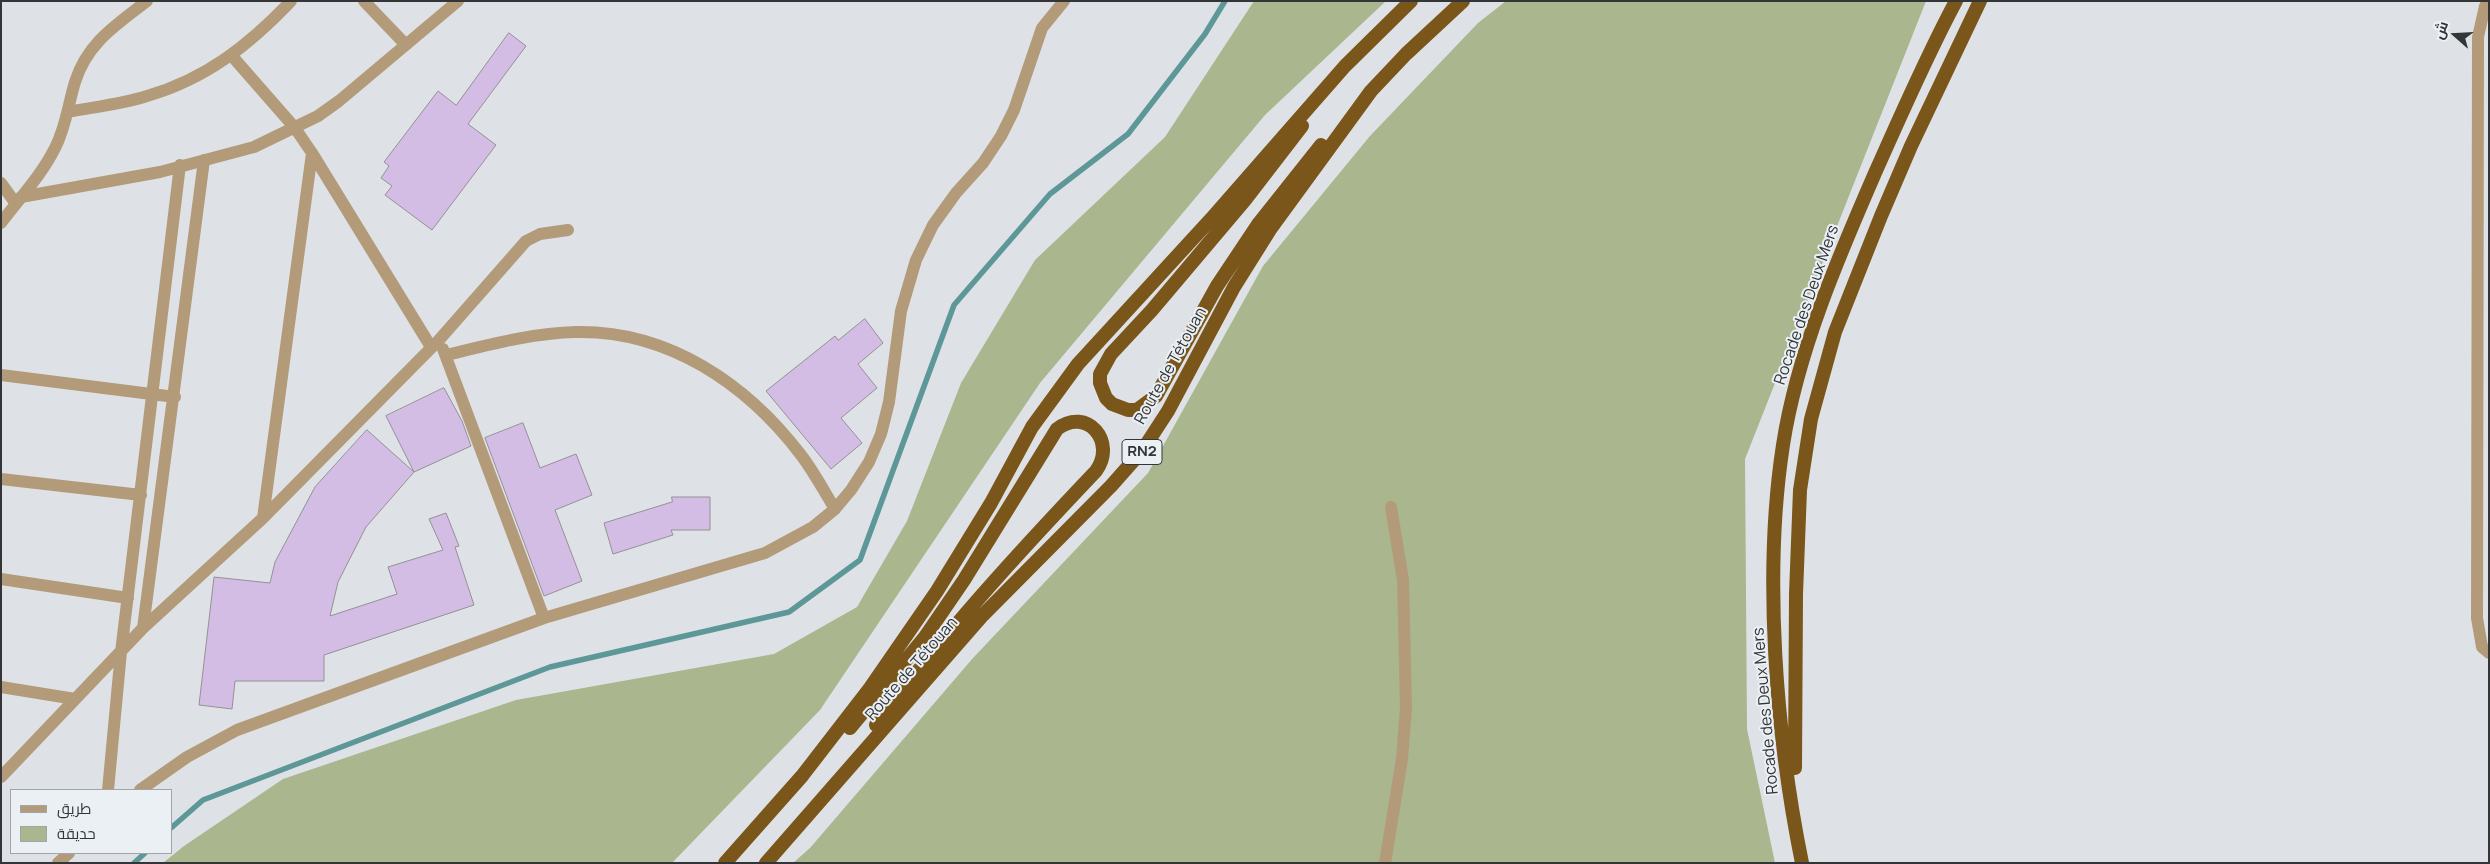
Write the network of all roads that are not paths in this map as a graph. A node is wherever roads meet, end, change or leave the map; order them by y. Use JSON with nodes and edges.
{"nodes":[{"id":1,"x":147,"y":1,"type":"edge"},
{"id":2,"x":291,"y":1,"type":"edge"},
{"id":3,"x":364,"y":1,"type":"edge"},
{"id":4,"x":458,"y":1,"type":"edge"},
{"id":5,"x":1064,"y":1,"type":"edge"},
{"id":6,"x":1411,"y":1,"type":"edge"},
{"id":7,"x":1463,"y":1,"type":"edge"},
{"id":8,"x":1956,"y":1,"type":"edge"},
{"id":9,"x":1980,"y":1,"type":"edge"},
{"id":10,"x":2489,"y":3,"type":"edge"},
{"id":11,"x":406,"y":45,"type":"junction"},
{"id":12,"x":232,"y":56,"type":"junction"},
{"id":13,"x":1345,"y":66,"type":"junction"},
{"id":14,"x":1371,"y":91,"type":"junction"},
{"id":15,"x":68,"y":112,"type":"junction"},
{"id":16,"x":295,"y":128,"type":"junction"},
{"id":17,"x":312,"y":153,"type":"junction"},
{"id":18,"x":204,"y":160,"type":"junction"},
{"id":19,"x":180,"y":165,"type":"junction"},
{"id":20,"x":1,"y":183,"type":"edge"},
{"id":21,"x":18,"y":201,"type":"junction"},
{"id":22,"x":1,"y":223,"type":"edge"},
{"id":23,"x":568,"y":230,"type":"dead end"},
{"id":24,"x":2484,"y":242,"type":"edge"},
{"id":25,"x":435,"y":343,"type":"junction"},
{"id":26,"x":446,"y":355,"type":"junction"},
{"id":27,"x":1,"y":375,"type":"edge"},
{"id":28,"x":154,"y":394,"type":"junction"},
{"id":29,"x":2483,"y":394,"type":"edge"},
{"id":30,"x":175,"y":397,"type":"junction"},
{"id":31,"x":1,"y":479,"type":"edge"},
{"id":32,"x":141,"y":495,"type":"junction"},
{"id":33,"x":1391,"y":506,"type":"dead end"},
{"id":34,"x":835,"y":509,"type":"junction"},
{"id":35,"x":263,"y":518,"type":"junction"},
{"id":36,"x":2483,"y":559,"type":"edge"},
{"id":37,"x":1,"y":579,"type":"edge"},
{"id":38,"x":128,"y":598,"type":"junction"},
{"id":39,"x":544,"y":618,"type":"junction"},
{"id":40,"x":143,"y":628,"type":"junction"},
{"id":41,"x":121,"y":652,"type":"junction"},
{"id":42,"x":2489,"y":653,"type":"edge"},
{"id":43,"x":1,"y":688,"type":"edge"},
{"id":44,"x":75,"y":699,"type":"junction"},
{"id":45,"x":802,"y":776,"type":"junction"},
{"id":46,"x":1,"y":777,"type":"edge"},
{"id":47,"x":108,"y":789,"type":"edge"},
{"id":48,"x":141,"y":789,"type":"edge"},
{"id":49,"x":810,"y":814,"type":"junction"},
{"id":50,"x":1793,"y":821,"type":"junction"},
{"id":51,"x":68,"y":854,"type":"edge"},
{"id":52,"x":58,"y":863,"type":"edge"},
{"id":53,"x":725,"y":863,"type":"edge"},
{"id":54,"x":766,"y":863,"type":"edge"},
{"id":55,"x":1385,"y":863,"type":"edge"},
{"id":56,"x":1802,"y":863,"type":"edge"}],
"edges":[{"from":1,"to":15,"type":"street"},
{"from":2,"to":12,"type":"street"},
{"from":3,"to":11,"type":"street"},
{"from":4,"to":11,"type":"street"},
{"from":5,"to":34,"type":"street"},
{"from":6,"to":13,"type":"highway","name":"Route de Tétouan"},
{"from":7,"to":14,"type":"highway","name":"Route de Tétouan","number":"RN2"},
{"from":8,"to":50,"type":"highway","name":"Rocade des Deux Mers"},
{"from":9,"to":50,"type":"highway","name":"Rocade des Deux Mers"},
{"from":10,"to":24,"type":"street"},
{"from":11,"to":16,"type":"street"},
{"from":12,"to":15,"type":"street"},
{"from":12,"to":16,"type":"street"},
{"from":13,"to":14,"type":"highway"},
{"from":13,"to":45,"type":"highway","name":"Route de Tétouan"},
{"from":14,"to":49,"type":"highway","name":"Route de Tétouan","number":"RN2"},
{"from":15,"to":21,"type":"street"},
{"from":16,"to":17,"type":"street"},
{"from":16,"to":18,"type":"street"},
{"from":17,"to":25,"type":"street"},
{"from":17,"to":35,"type":"street"},
{"from":18,"to":19,"type":"street"},
{"from":18,"to":30,"type":"street"},
{"from":19,"to":21,"type":"street"},
{"from":19,"to":28,"type":"street"},
{"from":20,"to":21,"type":"street"},
{"from":21,"to":22,"type":"street"},
{"from":23,"to":25,"type":"street"},
{"from":24,"to":29,"type":"street"},
{"from":25,"to":26,"type":"street"},
{"from":25,"to":35,"type":"street"},
{"from":26,"to":34,"type":"street"},
{"from":26,"to":39,"type":"street"},
{"from":27,"to":28,"type":"street"},
{"from":28,"to":30,"type":"street"},
{"from":28,"to":32,"type":"street"},
{"from":29,"to":36,"type":"street"},
{"from":30,"to":40,"type":"street"},
{"from":31,"to":32,"type":"street"},
{"from":32,"to":38,"type":"street"},
{"from":33,"to":55,"type":"street"},
{"from":34,"to":39,"type":"street"},
{"from":35,"to":40,"type":"street"},
{"from":36,"to":42,"type":"street"},
{"from":37,"to":38,"type":"street"},
{"from":38,"to":41,"type":"street"},
{"from":39,"to":48,"type":"street"},
{"from":40,"to":41,"type":"street"},
{"from":41,"to":44,"type":"street"},
{"from":41,"to":47,"type":"street"},
{"from":43,"to":44,"type":"street"},
{"from":44,"to":46,"type":"street"},
{"from":45,"to":49,"type":"highway"},
{"from":45,"to":53,"type":"highway","name":"Route de Tétouan"},
{"from":49,"to":54,"type":"highway","name":"Route de Tétouan","number":"RN2"},
{"from":50,"to":56,"type":"highway","name":"Rocade des Deux Mers"},
{"from":51,"to":52,"type":"street"}]}
